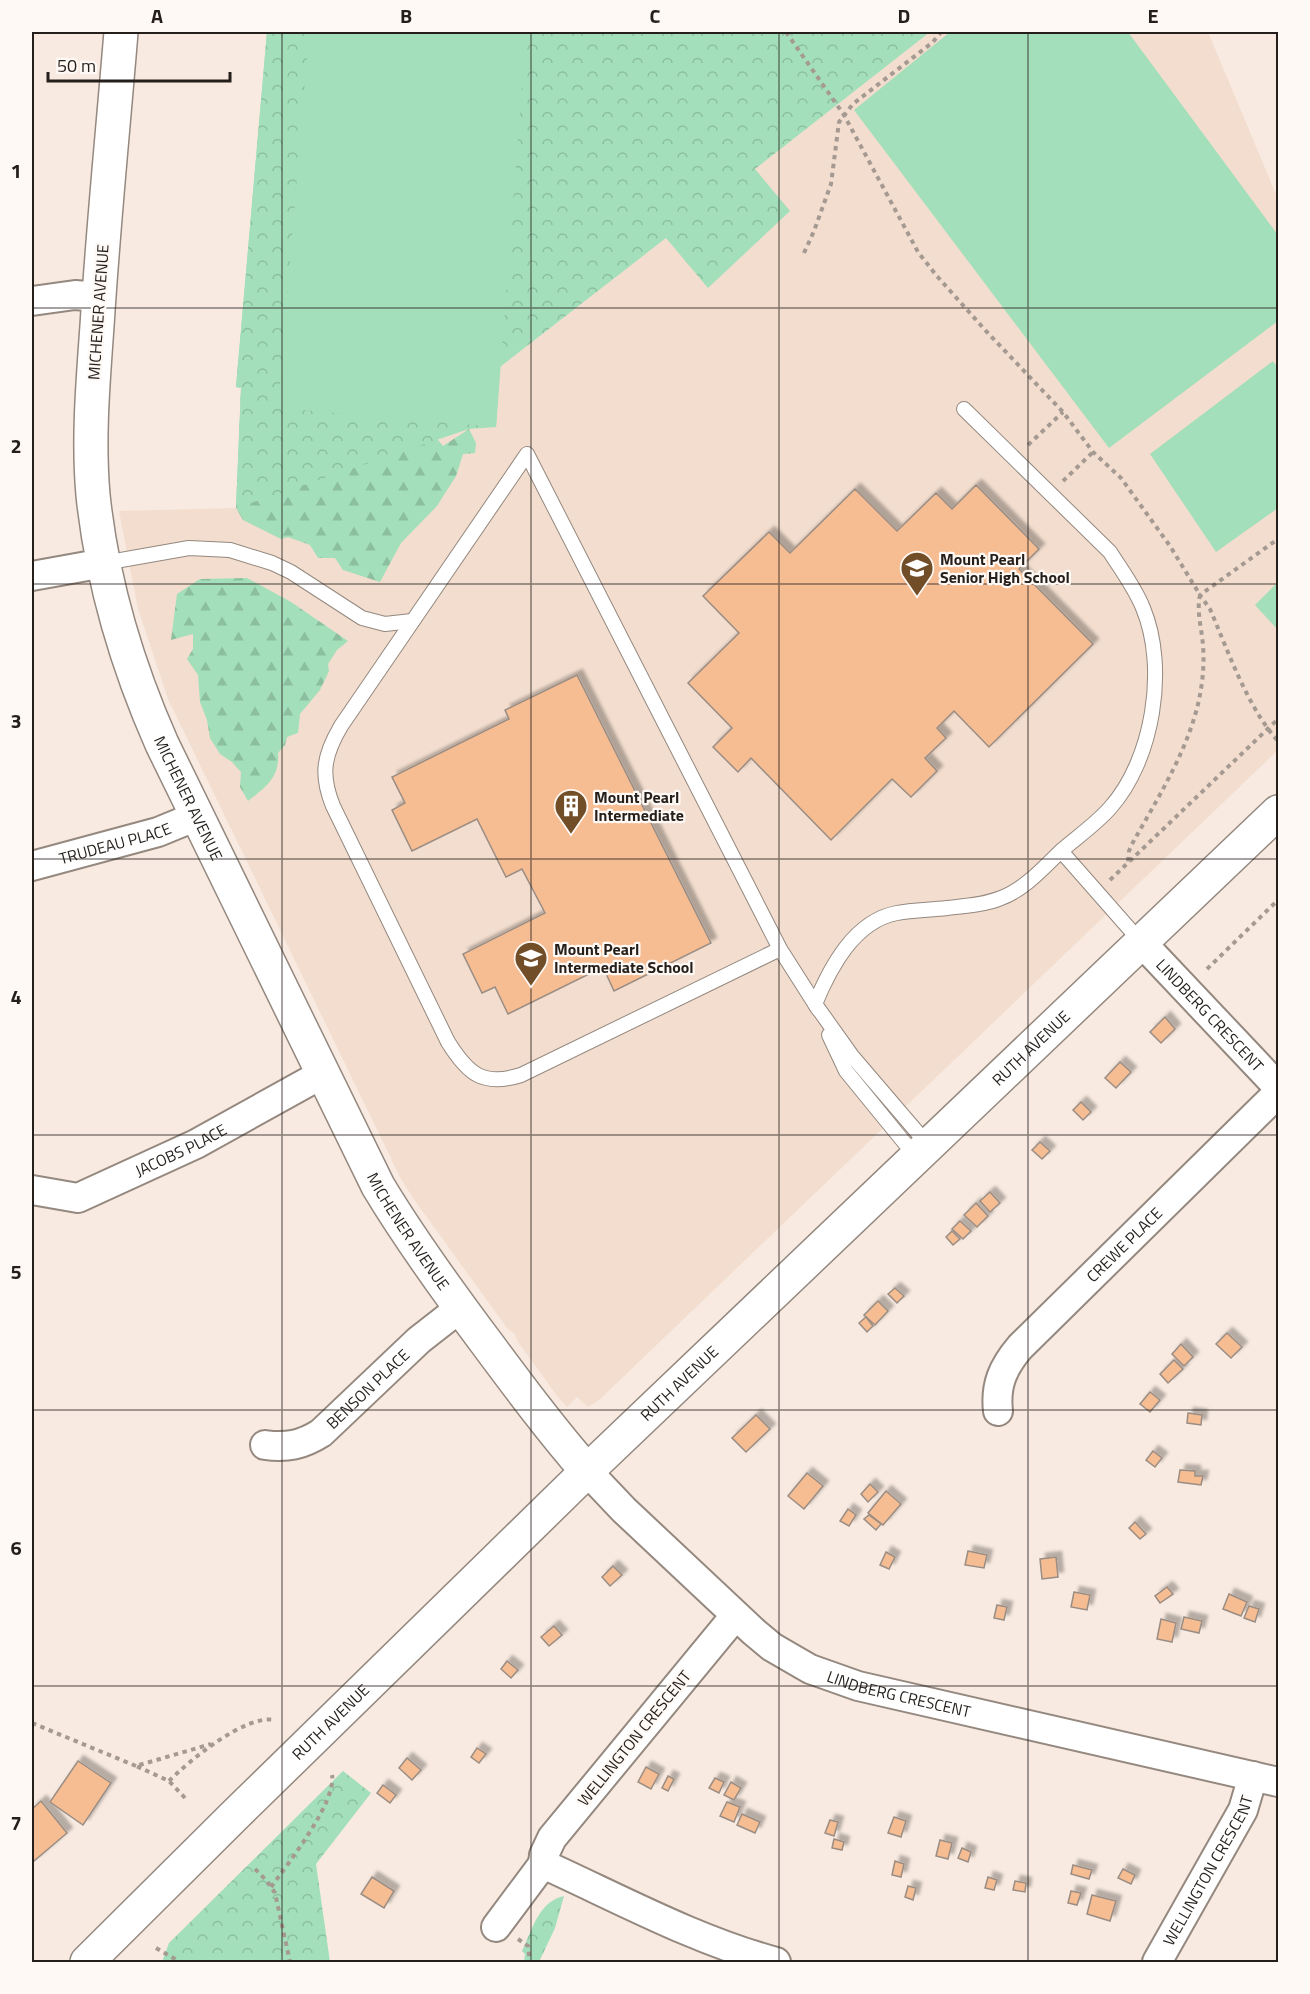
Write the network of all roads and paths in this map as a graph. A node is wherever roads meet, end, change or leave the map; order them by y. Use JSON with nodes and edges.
{"nodes":[{"id":1,"x":121,"y":32,"type":"edge"},
{"id":2,"x":786,"y":32,"type":"edge"},
{"id":3,"x":941,"y":32,"type":"edge"},
{"id":4,"x":844,"y":115,"type":"junction"},
{"id":5,"x":804,"y":253,"type":"dead end"},
{"id":6,"x":99,"y":297,"type":"junction"},
{"id":7,"x":32,"y":301,"type":"edge"},
{"id":8,"x":964,"y":410,"type":"dead end"},
{"id":9,"x":1063,"y":412,"type":"junction"},
{"id":10,"x":1033,"y":440,"type":"dead end"},
{"id":11,"x":1093,"y":452,"type":"junction"},
{"id":12,"x":1070,"y":474,"type":"dead end"},
{"id":13,"x":1278,"y":538,"type":"edge"},
{"id":14,"x":104,"y":563,"type":"junction"},
{"id":15,"x":32,"y":576,"type":"edge"},
{"id":16,"x":1200,"y":595,"type":"junction"},
{"id":17,"x":412,"y":621,"type":"junction"},
{"id":18,"x":1278,"y":719,"type":"edge"},
{"id":19,"x":1267,"y":729,"type":"junction"},
{"id":20,"x":1277,"y":740,"type":"dead end"},
{"id":21,"x":1278,"y":812,"type":"edge"},
{"id":22,"x":197,"y":816,"type":"junction"},
{"id":23,"x":1062,"y":851,"type":"junction"},
{"id":24,"x":1128,"y":863,"type":"junction"},
{"id":25,"x":32,"y":866,"type":"edge"},
{"id":26,"x":1098,"y":891,"type":"junction"},
{"id":27,"x":1278,"y":900,"type":"edge"},
{"id":28,"x":1142,"y":943,"type":"junction"},
{"id":29,"x":780,"y":949,"type":"junction"},
{"id":30,"x":1207,"y":969,"type":"dead end"},
{"id":31,"x":815,"y":1005,"type":"junction"},
{"id":32,"x":324,"y":1072,"type":"junction"},
{"id":33,"x":1278,"y":1087,"type":"edge"},
{"id":34,"x":1278,"y":1094,"type":"edge"},
{"id":35,"x":923,"y":1153,"type":"junction"},
{"id":36,"x":32,"y":1190,"type":"edge"},
{"id":37,"x":460,"y":1308,"type":"junction"},
{"id":38,"x":998,"y":1411,"type":"dead end"},
{"id":39,"x":264,"y":1445,"type":"dead end"},
{"id":40,"x":587,"y":1471,"type":"junction"},
{"id":41,"x":735,"y":1616,"type":"junction"},
{"id":42,"x":275,"y":1720,"type":"dead end"},
{"id":43,"x":32,"y":1723,"type":"edge"},
{"id":44,"x":211,"y":1744,"type":"junction"},
{"id":45,"x":136,"y":1766,"type":"junction"},
{"id":46,"x":332,"y":1775,"type":"dead end"},
{"id":47,"x":1266,"y":1779,"type":"edge"},
{"id":48,"x":169,"y":1781,"type":"junction"},
{"id":49,"x":185,"y":1798,"type":"dead end"},
{"id":50,"x":543,"y":1864,"type":"junction"},
{"id":51,"x":255,"y":1869,"type":"dead end"},
{"id":52,"x":271,"y":1887,"type":"junction"},
{"id":53,"x":496,"y":1927,"type":"dead end"},
{"id":54,"x":156,"y":1948,"type":"dead end"},
{"id":55,"x":98,"y":1956,"type":"edge"},
{"id":56,"x":180,"y":1962,"type":"edge"},
{"id":57,"x":290,"y":1962,"type":"edge"},
{"id":58,"x":776,"y":1962,"type":"edge"},
{"id":59,"x":1157,"y":1962,"type":"edge"}],
"edges":[{"from":1,"to":6,"type":"main road","name":"MICHENER AVENUE"},
{"from":2,"to":4,"type":"path"},
{"from":3,"to":4,"type":"path"},
{"from":4,"to":5,"type":"path"},
{"from":4,"to":9,"type":"path"},
{"from":6,"to":7,"type":"street"},
{"from":6,"to":14,"type":"main road","name":"MICHENER AVENUE"},
{"from":8,"to":23,"type":"lane"},
{"from":9,"to":10,"type":"path"},
{"from":9,"to":11,"type":"path"},
{"from":11,"to":12,"type":"path"},
{"from":11,"to":16,"type":"path"},
{"from":13,"to":16,"type":"path"},
{"from":14,"to":15,"type":"street"},
{"from":14,"to":17,"type":"lane"},
{"from":14,"to":22,"type":"main road","name":"MICHENER AVENUE"},
{"from":16,"to":19,"type":"path"},
{"from":16,"to":24,"type":"path"},
{"from":17,"to":29,"type":"lane"},
{"from":17,"to":29,"type":"lane"},
{"from":18,"to":19,"type":"path"},
{"from":19,"to":20,"type":"path"},
{"from":19,"to":24,"type":"path"},
{"from":21,"to":28,"type":"main road","name":"RUTH AVENUE"},
{"from":22,"to":25,"type":"street","name":"TRUDEAU PLACE"},
{"from":22,"to":32,"type":"main road","name":"MICHENER AVENUE"},
{"from":23,"to":26,"type":"lane"},
{"from":23,"to":31,"type":"lane"},
{"from":24,"to":26,"type":"path"},
{"from":26,"to":28,"type":"lane"},
{"from":27,"to":30,"type":"path"},
{"from":28,"to":33,"type":"street","name":"LINDBERG CRESCENT"},
{"from":28,"to":35,"type":"main road","name":"RUTH AVENUE"},
{"from":29,"to":31,"type":"lane"},
{"from":31,"to":35,"type":"lane"},
{"from":32,"to":36,"type":"street","name":"JACOBS PLACE"},
{"from":32,"to":37,"type":"main road","name":"MICHENER AVENUE"},
{"from":34,"to":38,"type":"street","name":"CREWE PLACE"},
{"from":35,"to":40,"type":"main road","name":"RUTH AVENUE"},
{"from":37,"to":39,"type":"street","name":"BENSON PLACE"},
{"from":37,"to":40,"type":"main road","name":"MICHENER AVENUE"},
{"from":40,"to":41,"type":"street","name":"LINDBERG CRESCENT"},
{"from":40,"to":55,"type":"main road","name":"RUTH AVENUE"},
{"from":41,"to":47,"type":"street","name":"LINDBERG CRESCENT"},
{"from":41,"to":50,"type":"street","name":"WELLINGTON CRESCENT"},
{"from":42,"to":44,"type":"path"},
{"from":43,"to":45,"type":"path"},
{"from":44,"to":45,"type":"path"},
{"from":44,"to":48,"type":"path"},
{"from":45,"to":48,"type":"path"},
{"from":46,"to":52,"type":"path"},
{"from":47,"to":59,"type":"street","name":"WELLINGTON CRESCENT"},
{"from":48,"to":49,"type":"path"},
{"from":50,"to":53,"type":"street","name":"WELLINGTON CRESCENT"},
{"from":50,"to":58,"type":"street"},
{"from":51,"to":52,"type":"path"},
{"from":52,"to":57,"type":"path"},
{"from":54,"to":56,"type":"path"}]}
